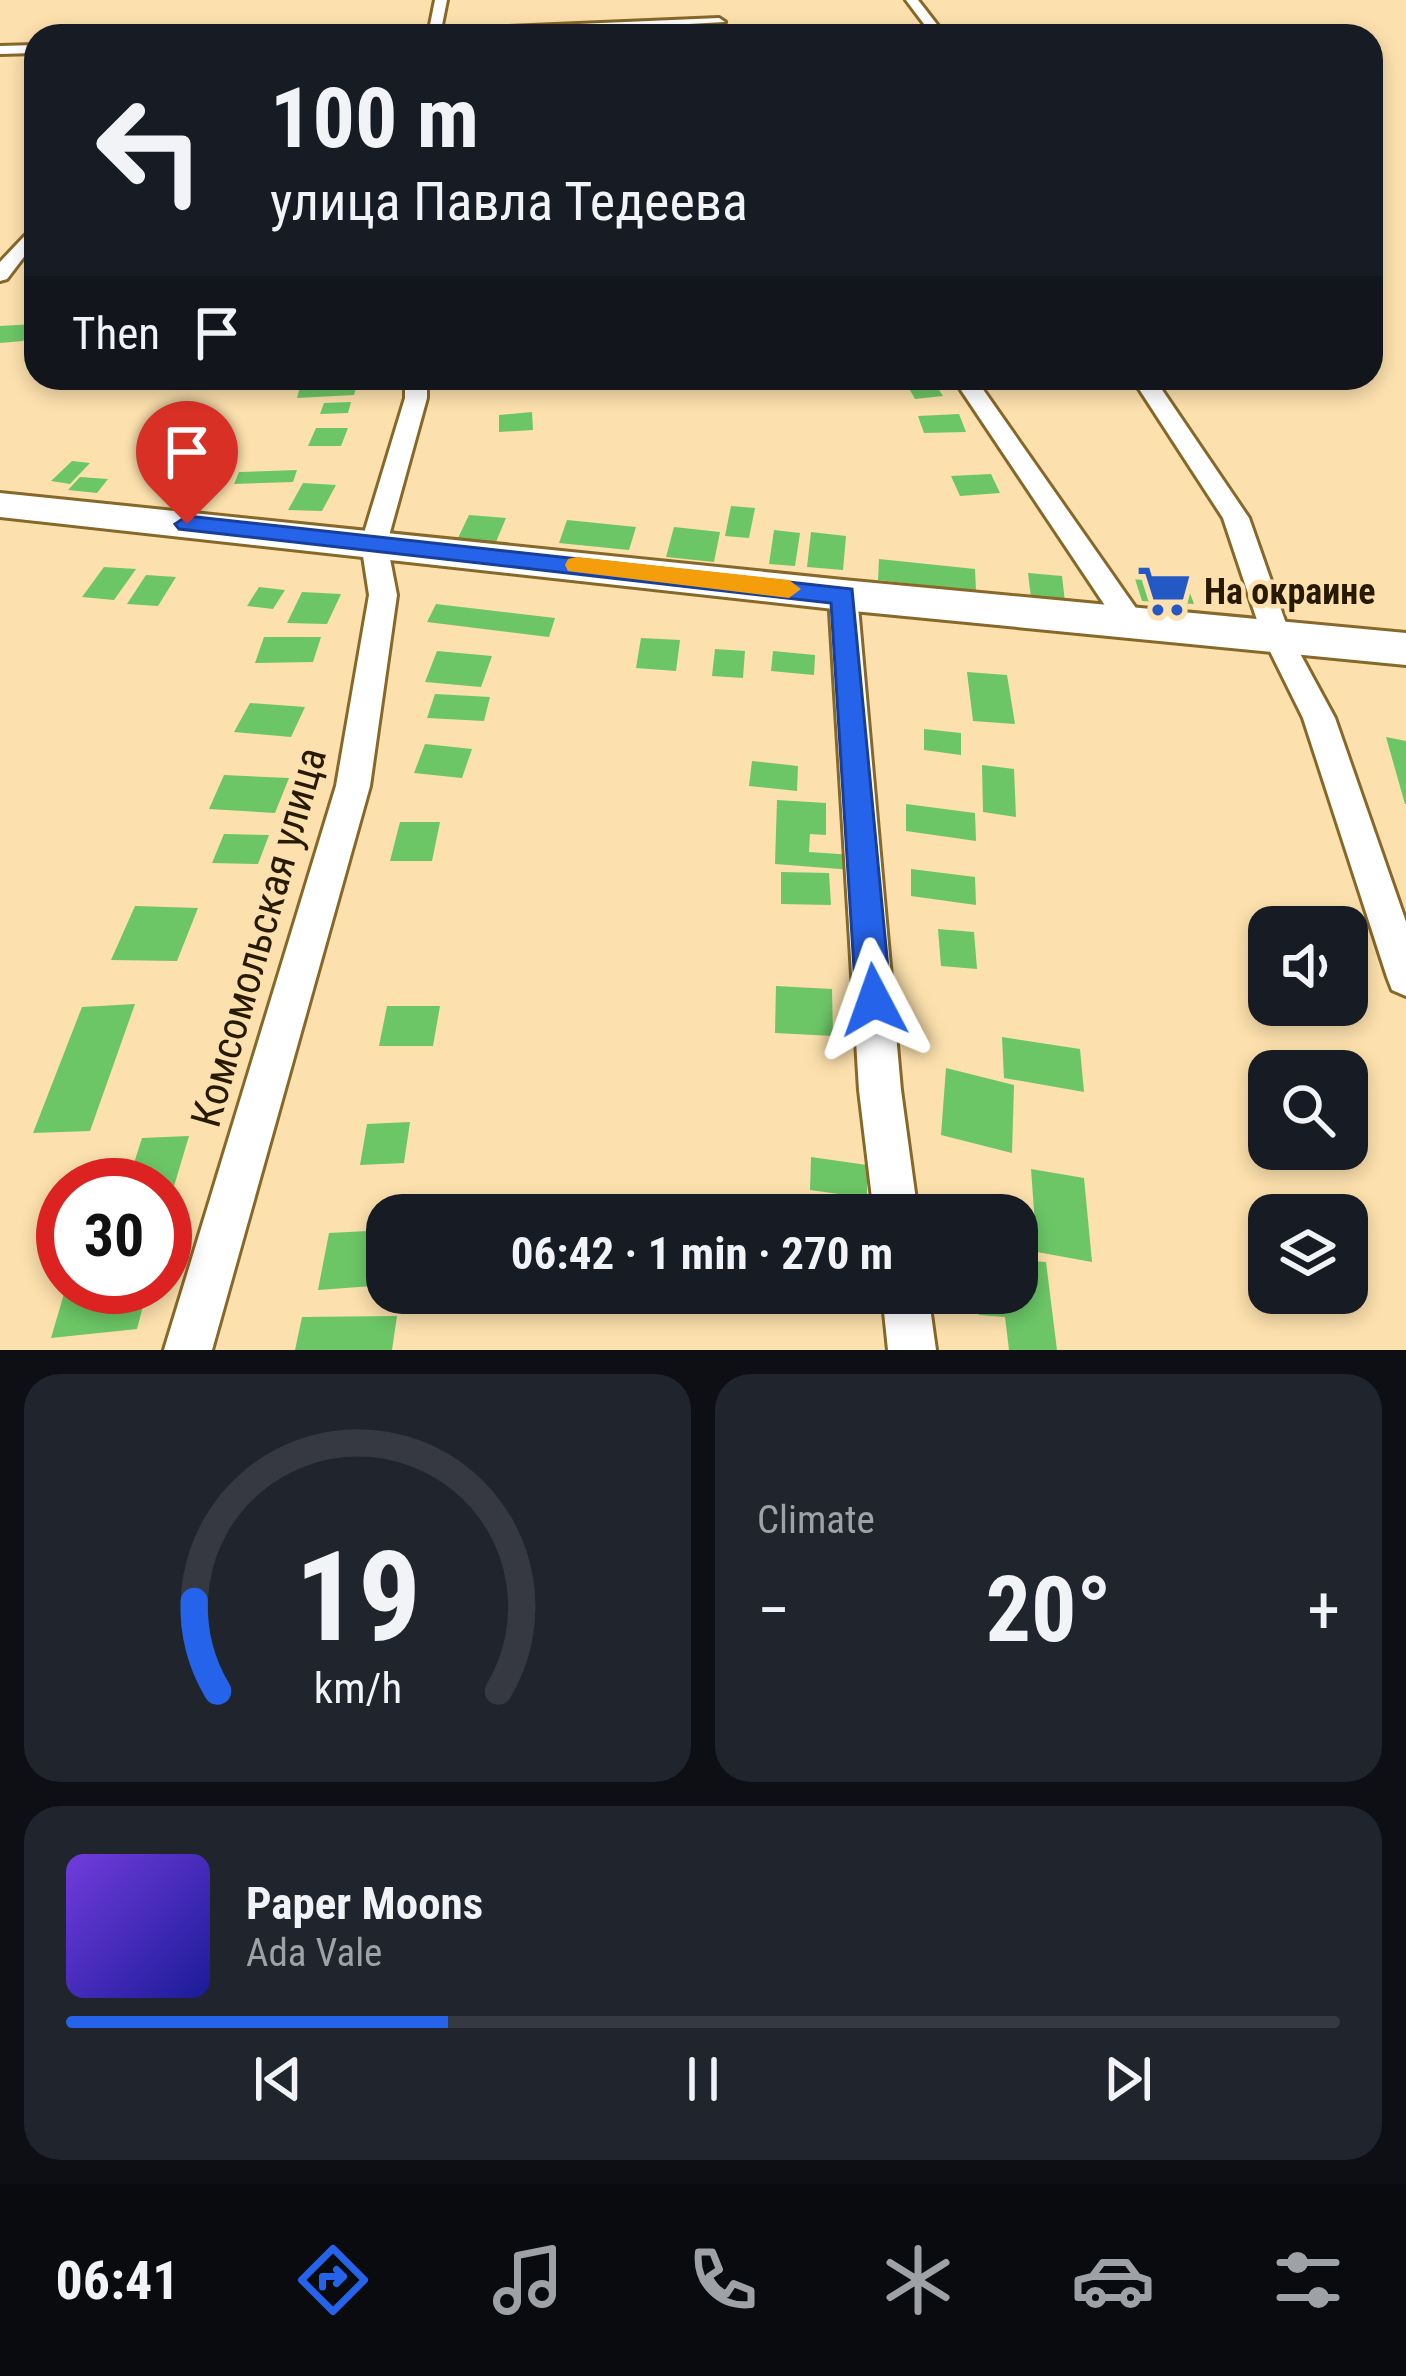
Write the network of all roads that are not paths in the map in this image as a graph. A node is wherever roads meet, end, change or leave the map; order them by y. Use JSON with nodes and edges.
{"nodes":[{"id":1,"x":714,"y":0,"type":"edge"},
{"id":2,"x":912,"y":0,"type":"edge"},
{"id":3,"x":718,"y":22,"type":"joint"},
{"id":4,"x":674,"y":24,"type":"edge"},
{"id":5,"x":931,"y":24,"type":"edge"},
{"id":6,"x":24,"y":245,"type":"edge"},
{"id":7,"x":0,"y":274,"type":"edge"},
{"id":8,"x":416,"y":390,"type":"edge"},
{"id":9,"x":972,"y":390,"type":"edge"},
{"id":10,"x":1152,"y":390,"type":"edge"},
{"id":11,"x":0,"y":505,"type":"edge"},
{"id":12,"x":374,"y":543,"type":"junction"},
{"id":13,"x":843,"y":595,"type":"junction"},
{"id":14,"x":1130,"y":621,"type":"junction"},
{"id":15,"x":1276,"y":635,"type":"junction"},
{"id":16,"x":1406,"y":649,"type":"edge"},
{"id":17,"x":1406,"y":977,"type":"edge"},
{"id":18,"x":893,"y":1194,"type":"edge"},
{"id":19,"x":908,"y":1314,"type":"edge"},
{"id":20,"x":188,"y":1350,"type":"edge"},
{"id":21,"x":912,"y":1350,"type":"edge"}],
"edges":[{"from":1,"to":3,"type":"street"},
{"from":2,"to":5,"type":"street"},
{"from":3,"to":4,"type":"street"},
{"from":6,"to":7,"type":"street"},
{"from":8,"to":12,"type":"street"},
{"from":9,"to":14,"type":"street"},
{"from":10,"to":15,"type":"street"},
{"from":11,"to":12,"type":"main road"},
{"from":12,"to":13,"type":"main road"},
{"from":12,"to":20,"type":"street","name":"Комсомольская улица"},
{"from":13,"to":14,"type":"main road"},
{"from":13,"to":18,"type":"street"},
{"from":14,"to":15,"type":"main road"},
{"from":15,"to":16,"type":"main road"},
{"from":15,"to":17,"type":"street"},
{"from":19,"to":21,"type":"street"}]}
